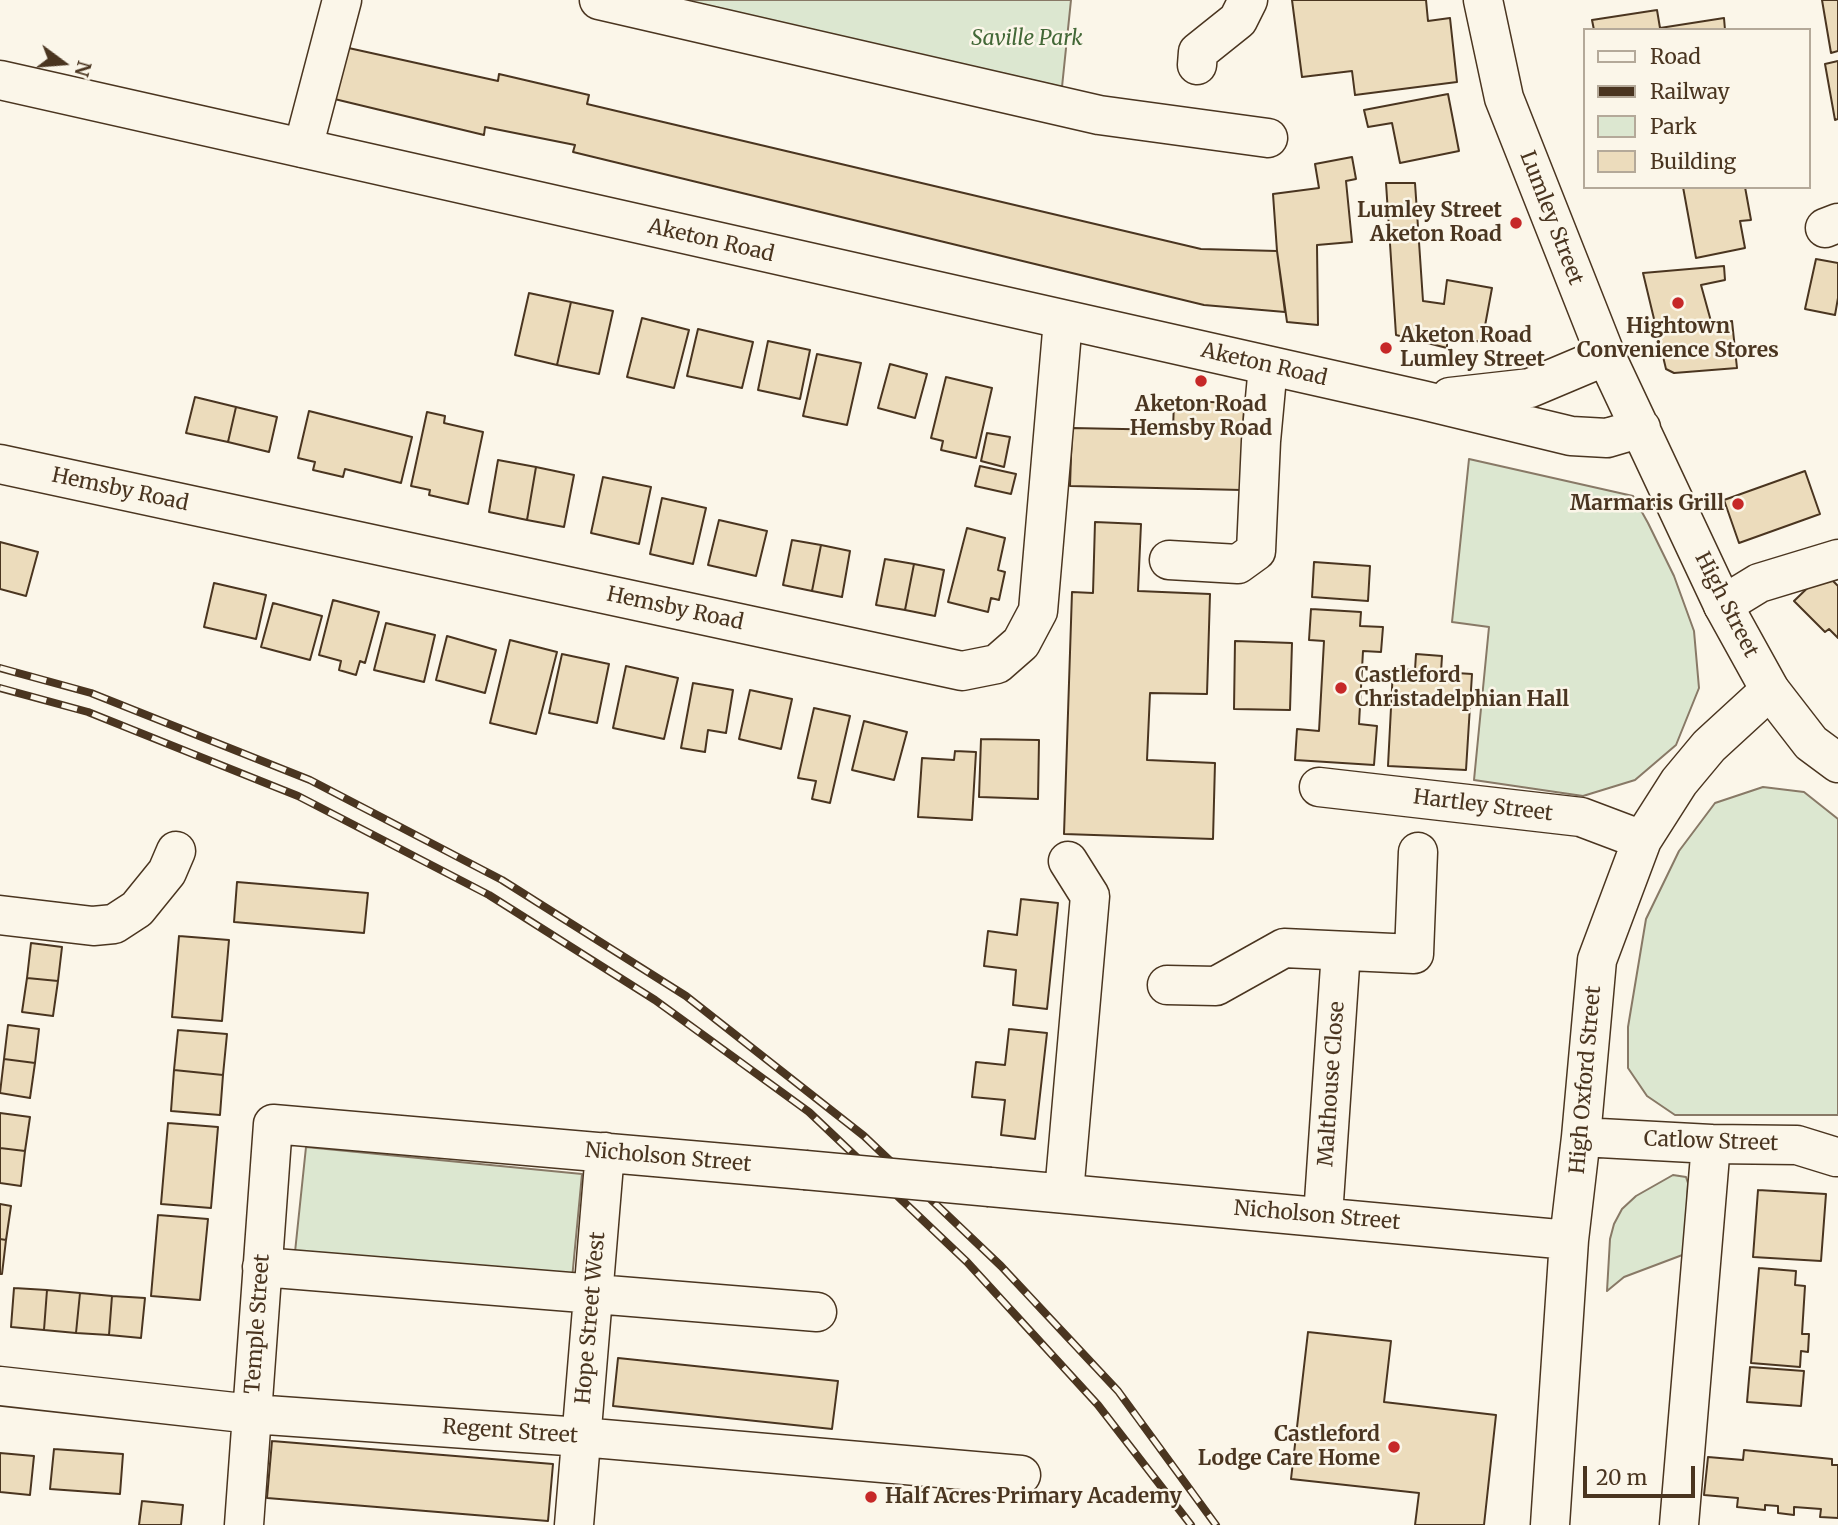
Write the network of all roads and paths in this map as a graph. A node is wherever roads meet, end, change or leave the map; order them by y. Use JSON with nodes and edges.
{"nodes":[{"id":1,"x":342,"y":0,"type":"edge"},
{"id":2,"x":599,"y":0,"type":"edge"},
{"id":3,"x":1248,"y":0,"type":"edge"},
{"id":4,"x":1483,"y":0,"type":"edge"},
{"id":5,"x":1197,"y":65,"type":"dead end"},
{"id":6,"x":0,"y":80,"type":"edge"},
{"id":7,"x":1268,"y":138,"type":"dead end"},
{"id":8,"x":303,"y":148,"type":"junction"},
{"id":9,"x":1063,"y":320,"type":"junction"},
{"id":10,"x":1606,"y":356,"type":"junction"},
{"id":11,"x":1268,"y":366,"type":"junction"},
{"id":12,"x":1422,"y":400,"type":"junction"},
{"id":13,"x":1641,"y":428,"type":"junction"},
{"id":14,"x":0,"y":464,"type":"edge"},
{"id":15,"x":1838,"y":559,"type":"edge"},
{"id":16,"x":1170,"y":560,"type":"dead end"},
{"id":17,"x":1723,"y":605,"type":"junction"},
{"id":18,"x":1770,"y":690,"type":"junction"},
{"id":19,"x":1838,"y":764,"type":"edge"},
{"id":20,"x":1319,"y":787,"type":"dead end"},
{"id":21,"x":1642,"y":840,"type":"junction"},
{"id":22,"x":176,"y":851,"type":"dead end"},
{"id":23,"x":1418,"y":852,"type":"dead end"},
{"id":24,"x":1068,"y":861,"type":"dead end"},
{"id":25,"x":0,"y":915,"type":"edge"},
{"id":26,"x":1341,"y":951,"type":"junction"},
{"id":27,"x":1167,"y":985,"type":"dead end"},
{"id":28,"x":272,"y":1124,"type":"joint"},
{"id":29,"x":1581,"y":1137,"type":"junction"},
{"id":30,"x":1711,"y":1144,"type":"junction"},
{"id":31,"x":605,"y":1152,"type":"junction"},
{"id":32,"x":1837,"y":1158,"type":"edge"},
{"id":33,"x":1064,"y":1193,"type":"junction"},
{"id":34,"x":1323,"y":1216,"type":"junction"},
{"id":35,"x":1569,"y":1240,"type":"junction"},
{"id":36,"x":262,"y":1267,"type":"junction"},
{"id":37,"x":593,"y":1293,"type":"junction"},
{"id":38,"x":817,"y":1312,"type":"dead end"},
{"id":39,"x":0,"y":1386,"type":"edge"},
{"id":40,"x":252,"y":1414,"type":"junction"},
{"id":41,"x":581,"y":1437,"type":"junction"},
{"id":42,"x":1021,"y":1475,"type":"dead end"},
{"id":43,"x":244,"y":1525,"type":"edge"},
{"id":44,"x":574,"y":1525,"type":"edge"},
{"id":45,"x":1550,"y":1525,"type":"edge"},
{"id":46,"x":1679,"y":1525,"type":"edge"}],
"edges":[{"from":1,"to":8,"type":"street"},
{"from":2,"to":7,"type":"street"},
{"from":3,"to":5,"type":"street"},
{"from":4,"to":10,"type":"street","name":"Lumley Street"},
{"from":6,"to":8,"type":"street","name":"Aketon Road"},
{"from":8,"to":9,"type":"street","name":"Aketon Road"},
{"from":9,"to":11,"type":"street","name":"Aketon Road"},
{"from":9,"to":14,"type":"street","name":"Hemsby Road"},
{"from":10,"to":12,"type":"street","name":"Aketon Road"},
{"from":10,"to":13,"type":"street","name":"Lumley Street"},
{"from":11,"to":12,"type":"street","name":"Aketon Road"},
{"from":11,"to":16,"type":"street"},
{"from":12,"to":13,"type":"street","name":"Aketon Road"},
{"from":13,"to":17,"type":"street","name":"High Street"},
{"from":15,"to":17,"type":"street"},
{"from":17,"to":18,"type":"street","name":"High Street"},
{"from":18,"to":19,"type":"street","name":"High Street"},
{"from":18,"to":21,"type":"street","name":"High Oxford Street"},
{"from":20,"to":21,"type":"street","name":"Hartley Street"},
{"from":21,"to":29,"type":"street","name":"High Oxford Street"},
{"from":22,"to":25,"type":"street"},
{"from":23,"to":26,"type":"street"},
{"from":24,"to":33,"type":"street"},
{"from":26,"to":27,"type":"street"},
{"from":26,"to":34,"type":"street","name":"Malthouse Close"},
{"from":28,"to":31,"type":"street","name":"Nicholson Street"},
{"from":28,"to":36,"type":"street","name":"Temple Street"},
{"from":29,"to":30,"type":"street","name":"Catlow Street"},
{"from":29,"to":35,"type":"street","name":"High Oxford Street"},
{"from":30,"to":32,"type":"street","name":"Catlow Street"},
{"from":30,"to":46,"type":"street"},
{"from":31,"to":33,"type":"street","name":"Nicholson Street","bridge":true},
{"from":31,"to":37,"type":"street","name":"Hope Street West"},
{"from":33,"to":34,"type":"street","name":"Nicholson Street"},
{"from":34,"to":35,"type":"street","name":"Nicholson Street"},
{"from":35,"to":45,"type":"street","name":"High Oxford Street"},
{"from":36,"to":37,"type":"street"},
{"from":36,"to":40,"type":"street","name":"Temple Street"},
{"from":37,"to":38,"type":"street"},
{"from":37,"to":41,"type":"street","name":"Hope Street West"},
{"from":39,"to":40,"type":"street","name":"Regent Street"},
{"from":40,"to":41,"type":"street","name":"Regent Street"},
{"from":40,"to":43,"type":"street","name":"Temple Street"},
{"from":41,"to":42,"type":"street","name":"Regent Street"},
{"from":41,"to":44,"type":"street","name":"Hope Street West"}]}
